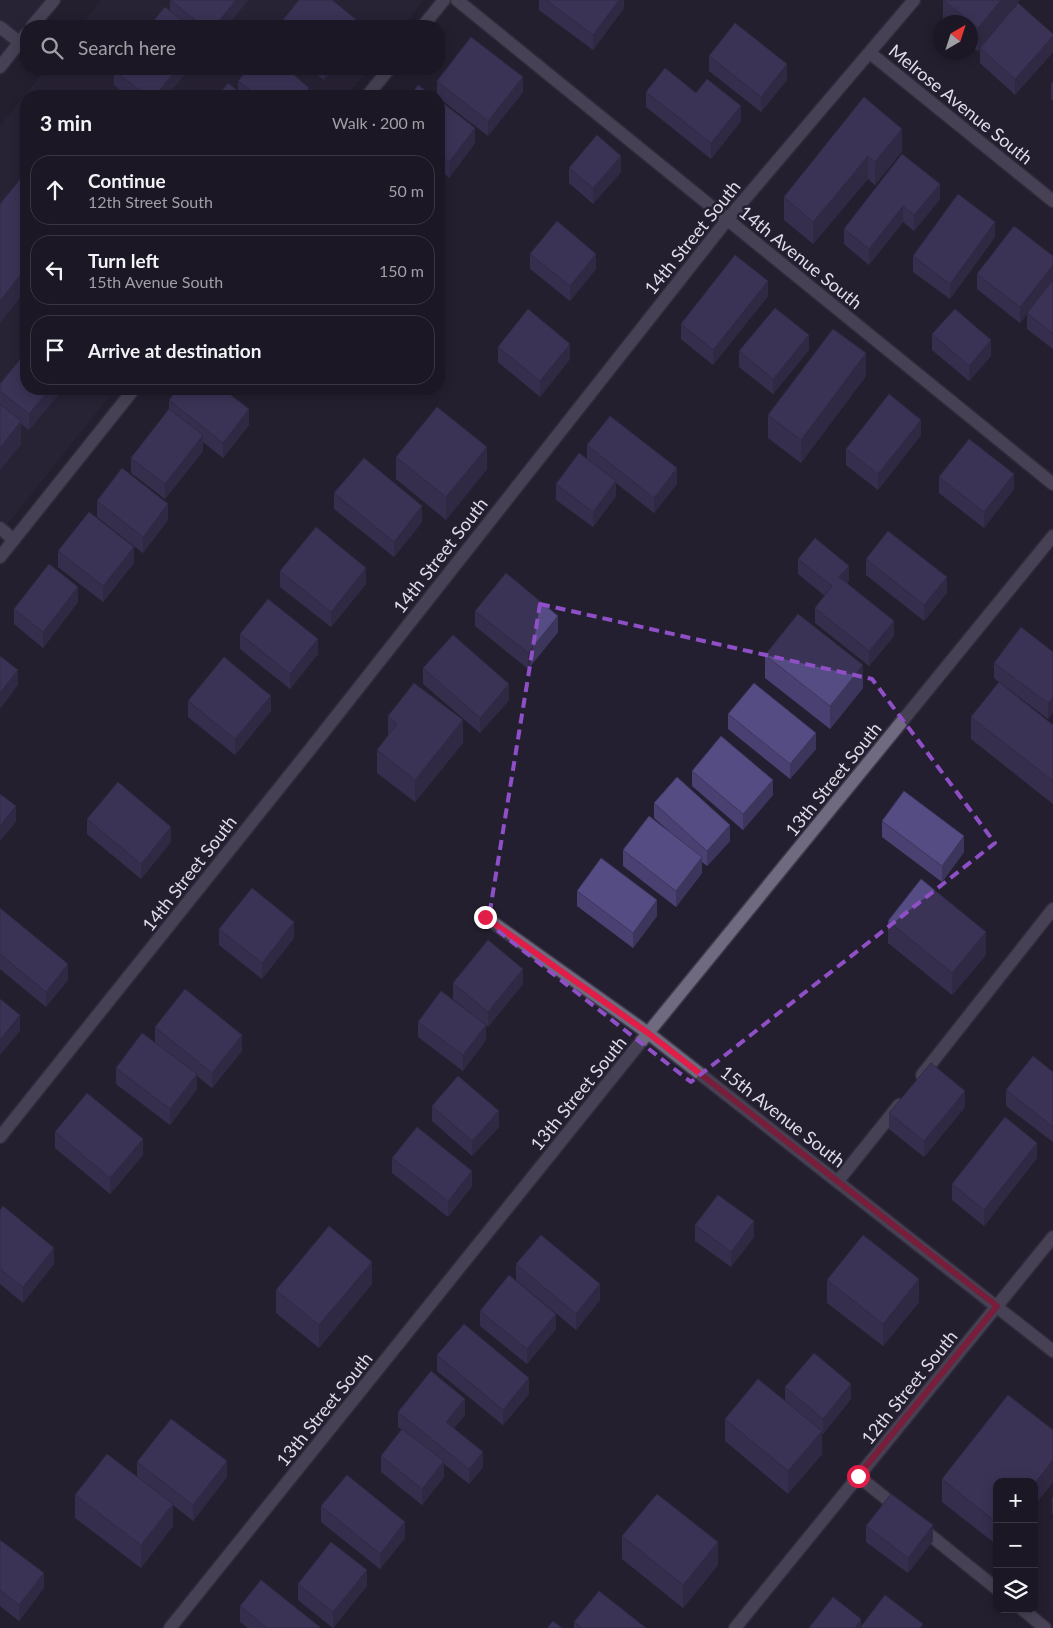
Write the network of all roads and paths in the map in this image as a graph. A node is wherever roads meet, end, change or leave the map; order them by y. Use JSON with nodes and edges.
{"nodes":[{"id":1,"x":54,"y":0,"type":"edge"},
{"id":2,"x":444,"y":0,"type":"edge"},
{"id":3,"x":457,"y":0,"type":"edge"},
{"id":4,"x":478,"y":0,"type":"edge"},
{"id":5,"x":914,"y":0,"type":"edge"},
{"id":6,"x":469,"y":10,"type":"junction"},
{"id":7,"x":37,"y":20,"type":"edge"},
{"id":8,"x":428,"y":20,"type":"edge"},
{"id":9,"x":0,"y":27,"type":"edge"},
{"id":10,"x":20,"y":37,"type":"edge"},
{"id":11,"x":20,"y":42,"type":"edge"},
{"id":12,"x":870,"y":53,"type":"junction"},
{"id":13,"x":0,"y":67,"type":"edge"},
{"id":14,"x":384,"y":75,"type":"edge"},
{"id":15,"x":372,"y":90,"type":"edge"},
{"id":16,"x":1053,"y":201,"type":"edge"},
{"id":17,"x":727,"y":220,"type":"junction"},
{"id":18,"x":129,"y":395,"type":"edge"},
{"id":19,"x":1053,"y":484,"type":"edge"},
{"id":20,"x":0,"y":528,"type":"edge"},
{"id":21,"x":1053,"y":536,"type":"edge"},
{"id":22,"x":14,"y":540,"type":"junction"},
{"id":23,"x":0,"y":557,"type":"edge"},
{"id":24,"x":1053,"y":909,"type":"edge"},
{"id":25,"x":485,"y":917,"type":"dead end"},
{"id":26,"x":648,"y":1033,"type":"junction"},
{"id":27,"x":0,"y":1137,"type":"edge"},
{"id":28,"x":838,"y":1182,"type":"junction"},
{"id":29,"x":1053,"y":1237,"type":"edge"},
{"id":30,"x":997,"y":1306,"type":"junction"},
{"id":31,"x":1053,"y":1351,"type":"edge"},
{"id":32,"x":858,"y":1476,"type":"junction"},
{"id":33,"x":993,"y":1586,"type":"edge"},
{"id":34,"x":1027,"y":1613,"type":"edge"},
{"id":35,"x":170,"y":1628,"type":"edge"},
{"id":36,"x":734,"y":1628,"type":"edge"},
{"id":37,"x":1045,"y":1628,"type":"edge"}],
"edges":[{"from":1,"to":7,"type":"street"},
{"from":2,"to":8,"type":"street"},
{"from":3,"to":6,"type":"street","name":"14th Avenue South"},
{"from":4,"to":6,"type":"street"},
{"from":5,"to":12,"type":"street","name":"14th Street South"},
{"from":6,"to":17,"type":"street","name":"14th Avenue South"},
{"from":9,"to":10,"type":"street"},
{"from":11,"to":13,"type":"street"},
{"from":12,"to":16,"type":"street","name":"Melrose Avenue South"},
{"from":12,"to":17,"type":"street","name":"14th Street South"},
{"from":14,"to":15,"type":"street"},
{"from":17,"to":19,"type":"street","name":"14th Avenue South"},
{"from":17,"to":27,"type":"street","name":"14th Street South"},
{"from":18,"to":22,"type":"street"},
{"from":20,"to":22,"type":"street"},
{"from":21,"to":26,"type":"street","name":"13th Street South"},
{"from":22,"to":23,"type":"street"},
{"from":24,"to":28,"type":"street"},
{"from":25,"to":26,"type":"street","name":"15th Avenue South"},
{"from":26,"to":28,"type":"street","name":"15th Avenue South"},
{"from":26,"to":35,"type":"street","name":"13th Street South"},
{"from":28,"to":30,"type":"street","name":"15th Avenue South"},
{"from":29,"to":30,"type":"street","name":"12th Street South"},
{"from":30,"to":31,"type":"street","name":"15th Avenue South"},
{"from":30,"to":32,"type":"street","name":"12th Street South"},
{"from":32,"to":33,"type":"street"},
{"from":32,"to":36,"type":"street","name":"12th Street South"},
{"from":34,"to":37,"type":"street"}]}
